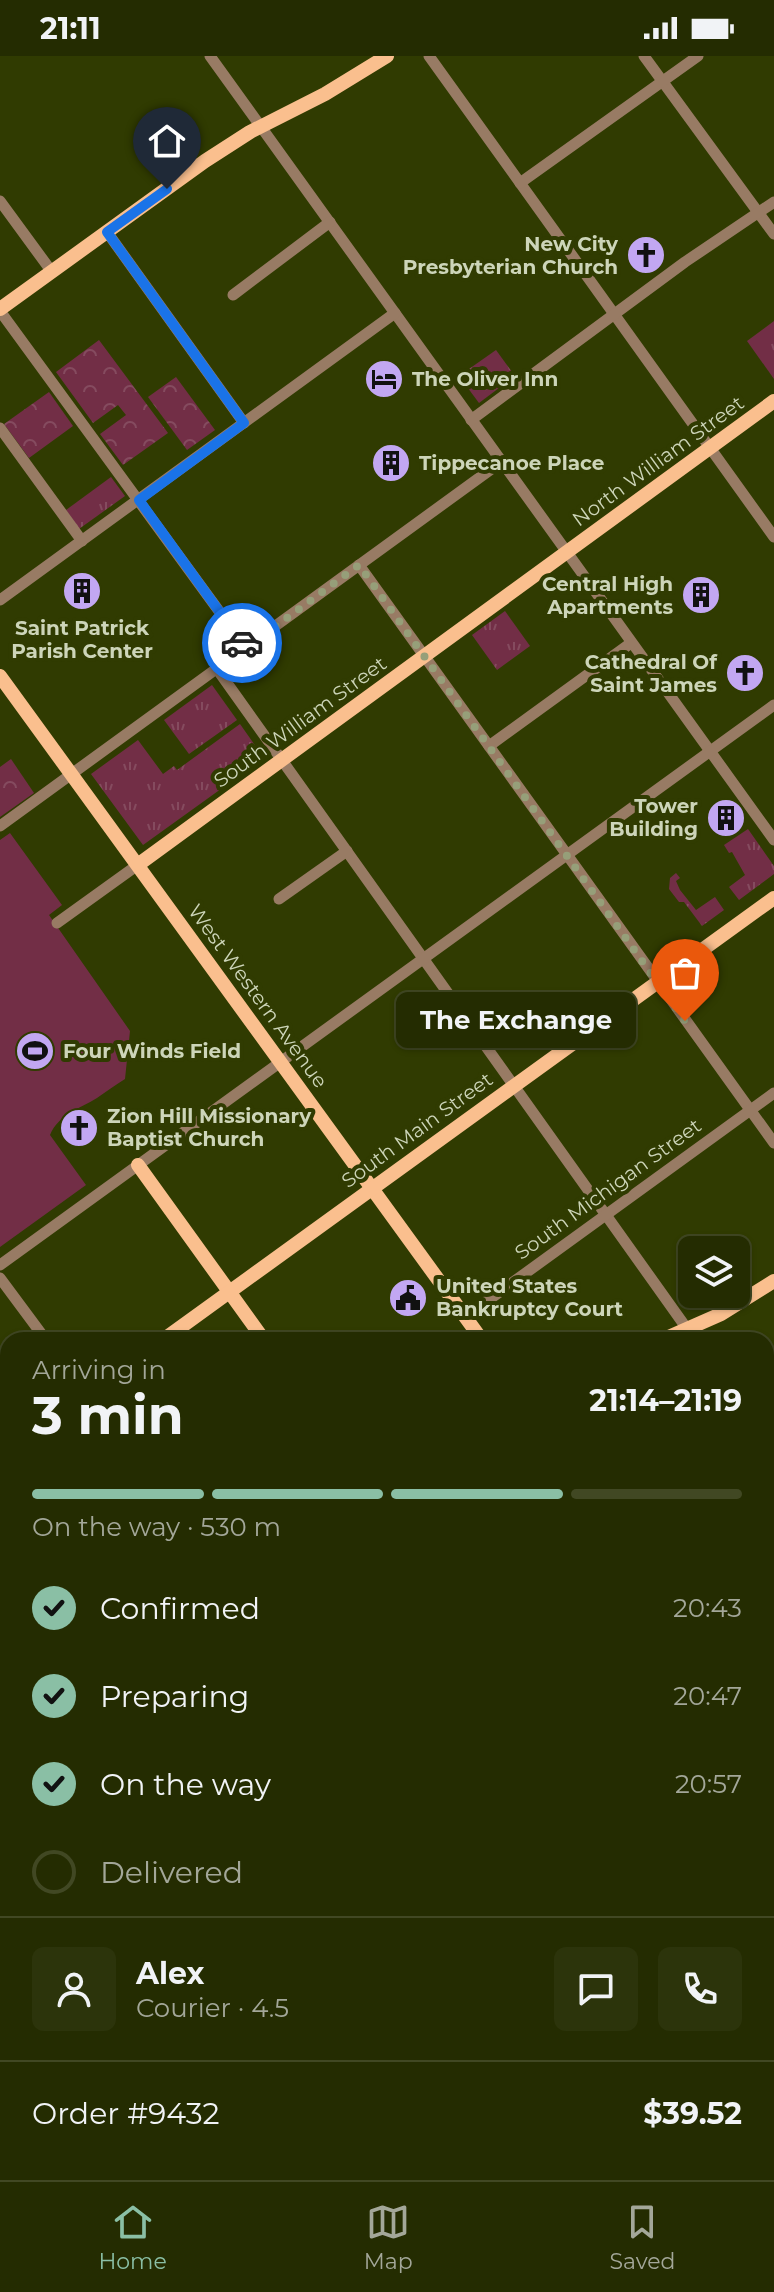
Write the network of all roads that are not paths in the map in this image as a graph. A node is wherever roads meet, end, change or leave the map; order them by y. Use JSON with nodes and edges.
{"nodes":[{"id":1,"x":210,"y":56,"type":"edge"},
{"id":2,"x":387,"y":56,"type":"edge"},
{"id":3,"x":429,"y":56,"type":"edge"},
{"id":4,"x":644,"y":56,"type":"edge"},
{"id":5,"x":698,"y":56,"type":"edge"},
{"id":6,"x":663,"y":82,"type":"junction"},
{"id":7,"x":261,"y":126,"type":"junction"},
{"id":8,"x":520,"y":183,"type":"junction"},
{"id":9,"x":0,"y":201,"type":"edge"},
{"id":10,"x":774,"y":202,"type":"edge"},
{"id":11,"x":758,"y":212,"type":"junction"},
{"id":12,"x":330,"y":222,"type":"junction"},
{"id":13,"x":107,"y":232,"type":"junction"},
{"id":14,"x":774,"y":234,"type":"edge"},
{"id":15,"x":52,"y":272,"type":"junction"},
{"id":16,"x":233,"y":295,"type":"dead end"},
{"id":17,"x":0,"y":310,"type":"edge"},
{"id":18,"x":395,"y":313,"type":"junction"},
{"id":19,"x":614,"y":315,"type":"junction"},
{"id":20,"x":774,"y":401,"type":"edge"},
{"id":21,"x":471,"y":420,"type":"junction"},
{"id":22,"x":244,"y":423,"type":"junction"},
{"id":23,"x":0,"y":428,"type":"edge"},
{"id":24,"x":710,"y":448,"type":"junction"},
{"id":25,"x":501,"y":462,"type":"junction"},
{"id":26,"x":139,"y":500,"type":"junction"},
{"id":27,"x":774,"y":537,"type":"edge"},
{"id":28,"x":82,"y":541,"type":"junction"},
{"id":29,"x":567,"y":553,"type":"junction"},
{"id":30,"x":359,"y":565,"type":"junction"},
{"id":31,"x":0,"y":600,"type":"edge"},
{"id":32,"x":631,"y":643,"type":"junction"},
{"id":33,"x":246,"y":648,"type":"junction"},
{"id":34,"x":425,"y":656,"type":"junction"},
{"id":35,"x":217,"y":669,"type":"junction"},
{"id":36,"x":0,"y":676,"type":"edge"},
{"id":37,"x":774,"y":705,"type":"edge"},
{"id":38,"x":489,"y":746,"type":"junction"},
{"id":39,"x":710,"y":752,"type":"junction"},
{"id":40,"x":282,"y":760,"type":"junction"},
{"id":41,"x":72,"y":774,"type":"junction"},
{"id":42,"x":0,"y":826,"type":"edge"},
{"id":43,"x":774,"y":840,"type":"edge"},
{"id":44,"x":347,"y":851,"type":"junction"},
{"id":45,"x":566,"y":855,"type":"junction"},
{"id":46,"x":139,"y":864,"type":"junction"},
{"id":47,"x":774,"y":898,"type":"edge"},
{"id":48,"x":279,"y":899,"type":"dead end"},
{"id":49,"x":57,"y":923,"type":"dead end"},
{"id":50,"x":424,"y":957,"type":"junction"},
{"id":51,"x":657,"y":982,"type":"junction"},
{"id":52,"x":280,"y":1062,"type":"junction"},
{"id":53,"x":515,"y":1084,"type":"junction"},
{"id":54,"x":774,"y":1093,"type":"edge"},
{"id":55,"x":750,"y":1110,"type":"junction"},
{"id":56,"x":774,"y":1143,"type":"edge"},
{"id":57,"x":138,"y":1165,"type":"junction"},
{"id":58,"x":371,"y":1188,"type":"junction"},
{"id":59,"x":607,"y":1214,"type":"junction"},
{"id":60,"x":0,"y":1265,"type":"edge"},
{"id":61,"x":0,"y":1278,"type":"edge"},
{"id":62,"x":774,"y":1281,"type":"edge"},
{"id":63,"x":229,"y":1291,"type":"junction"},
{"id":64,"x":465,"y":1317,"type":"junction"},
{"id":65,"x":40,"y":1332,"type":"edge"},
{"id":66,"x":174,"y":1332,"type":"edge"},
{"id":67,"x":258,"y":1332,"type":"edge"},
{"id":68,"x":476,"y":1332,"type":"edge"},
{"id":69,"x":689,"y":1332,"type":"edge"},
{"id":70,"x":696,"y":1332,"type":"edge"}],
"edges":[{"from":1,"to":7,"type":"street"},
{"from":2,"to":7,"type":"main road"},
{"from":3,"to":8,"type":"street"},
{"from":4,"to":6,"type":"street"},
{"from":5,"to":6,"type":"street"},
{"from":6,"to":8,"type":"street"},
{"from":6,"to":11,"type":"street"},
{"from":7,"to":12,"type":"street"},
{"from":7,"to":13,"type":"main road"},
{"from":8,"to":19,"type":"street"},
{"from":9,"to":15,"type":"street"},
{"from":10,"to":11,"type":"street"},
{"from":11,"to":14,"type":"street"},
{"from":11,"to":19,"type":"street"},
{"from":12,"to":16,"type":"street"},
{"from":12,"to":18,"type":"street"},
{"from":13,"to":15,"type":"main road"},
{"from":13,"to":22,"type":"street"},
{"from":15,"to":17,"type":"main road"},
{"from":17,"to":26,"type":"street"},
{"from":18,"to":21,"type":"street"},
{"from":18,"to":22,"type":"street"},
{"from":19,"to":21,"type":"street"},
{"from":19,"to":24,"type":"street"},
{"from":20,"to":24,"type":"main road","name":"North William Street"},
{"from":21,"to":25,"type":"street"},
{"from":22,"to":26,"type":"street"},
{"from":23,"to":28,"type":"street"},
{"from":24,"to":27,"type":"street"},
{"from":24,"to":29,"type":"main road","name":"North William Street"},
{"from":25,"to":29,"type":"street"},
{"from":25,"to":30,"type":"street"},
{"from":26,"to":28,"type":"street"},
{"from":26,"to":33,"type":"street"},
{"from":28,"to":31,"type":"street"},
{"from":29,"to":32,"type":"street"},
{"from":29,"to":34,"type":"main road","name":"South William Street"},
{"from":30,"to":33,"type":"street"},
{"from":30,"to":34,"type":"street"},
{"from":32,"to":38,"type":"street"},
{"from":32,"to":39,"type":"street"},
{"from":33,"to":35,"type":"street"},
{"from":34,"to":38,"type":"street"},
{"from":34,"to":40,"type":"main road","name":"South William Street"},
{"from":35,"to":40,"type":"street"},
{"from":35,"to":41,"type":"street"},
{"from":36,"to":41,"type":"main road","name":"West Western Avenue"},
{"from":37,"to":39,"type":"street"},
{"from":38,"to":45,"type":"street"},
{"from":39,"to":43,"type":"street"},
{"from":39,"to":45,"type":"street"},
{"from":40,"to":44,"type":"street"},
{"from":40,"to":46,"type":"main road","name":"South William Street"},
{"from":41,"to":42,"type":"street"},
{"from":41,"to":46,"type":"main road","name":"West Western Avenue"},
{"from":44,"to":48,"type":"street"},
{"from":44,"to":50,"type":"street"},
{"from":45,"to":50,"type":"street"},
{"from":45,"to":51,"type":"street"},
{"from":46,"to":49,"type":"street","name":"South William Street"},
{"from":46,"to":52,"type":"main road","name":"West Western Avenue"},
{"from":47,"to":51,"type":"main road","name":"South Main Street"},
{"from":50,"to":52,"type":"street"},
{"from":50,"to":53,"type":"street"},
{"from":51,"to":53,"type":"main road","name":"South Main Street"},
{"from":51,"to":55,"type":"street"},
{"from":52,"to":57,"type":"street"},
{"from":52,"to":58,"type":"main road","name":"West Western Avenue"},
{"from":53,"to":58,"type":"main road","name":"South Main Street"},
{"from":53,"to":59,"type":"street"},
{"from":54,"to":55,"type":"street","name":"South Michigan Street"},
{"from":55,"to":56,"type":"street"},
{"from":55,"to":59,"type":"street","name":"South Michigan Street"},
{"from":57,"to":60,"type":"street"},
{"from":57,"to":63,"type":"main road"},
{"from":58,"to":63,"type":"main road","name":"South Main Street"},
{"from":58,"to":64,"type":"main road","name":"West Western Avenue"},
{"from":59,"to":64,"type":"street","name":"South Michigan Street"},
{"from":59,"to":69,"type":"street"},
{"from":61,"to":65,"type":"street"},
{"from":62,"to":70,"type":"main road"},
{"from":63,"to":66,"type":"main road","name":"South Main Street"},
{"from":63,"to":67,"type":"main road"},
{"from":64,"to":68,"type":"main road","name":"West Western Avenue"}]}
